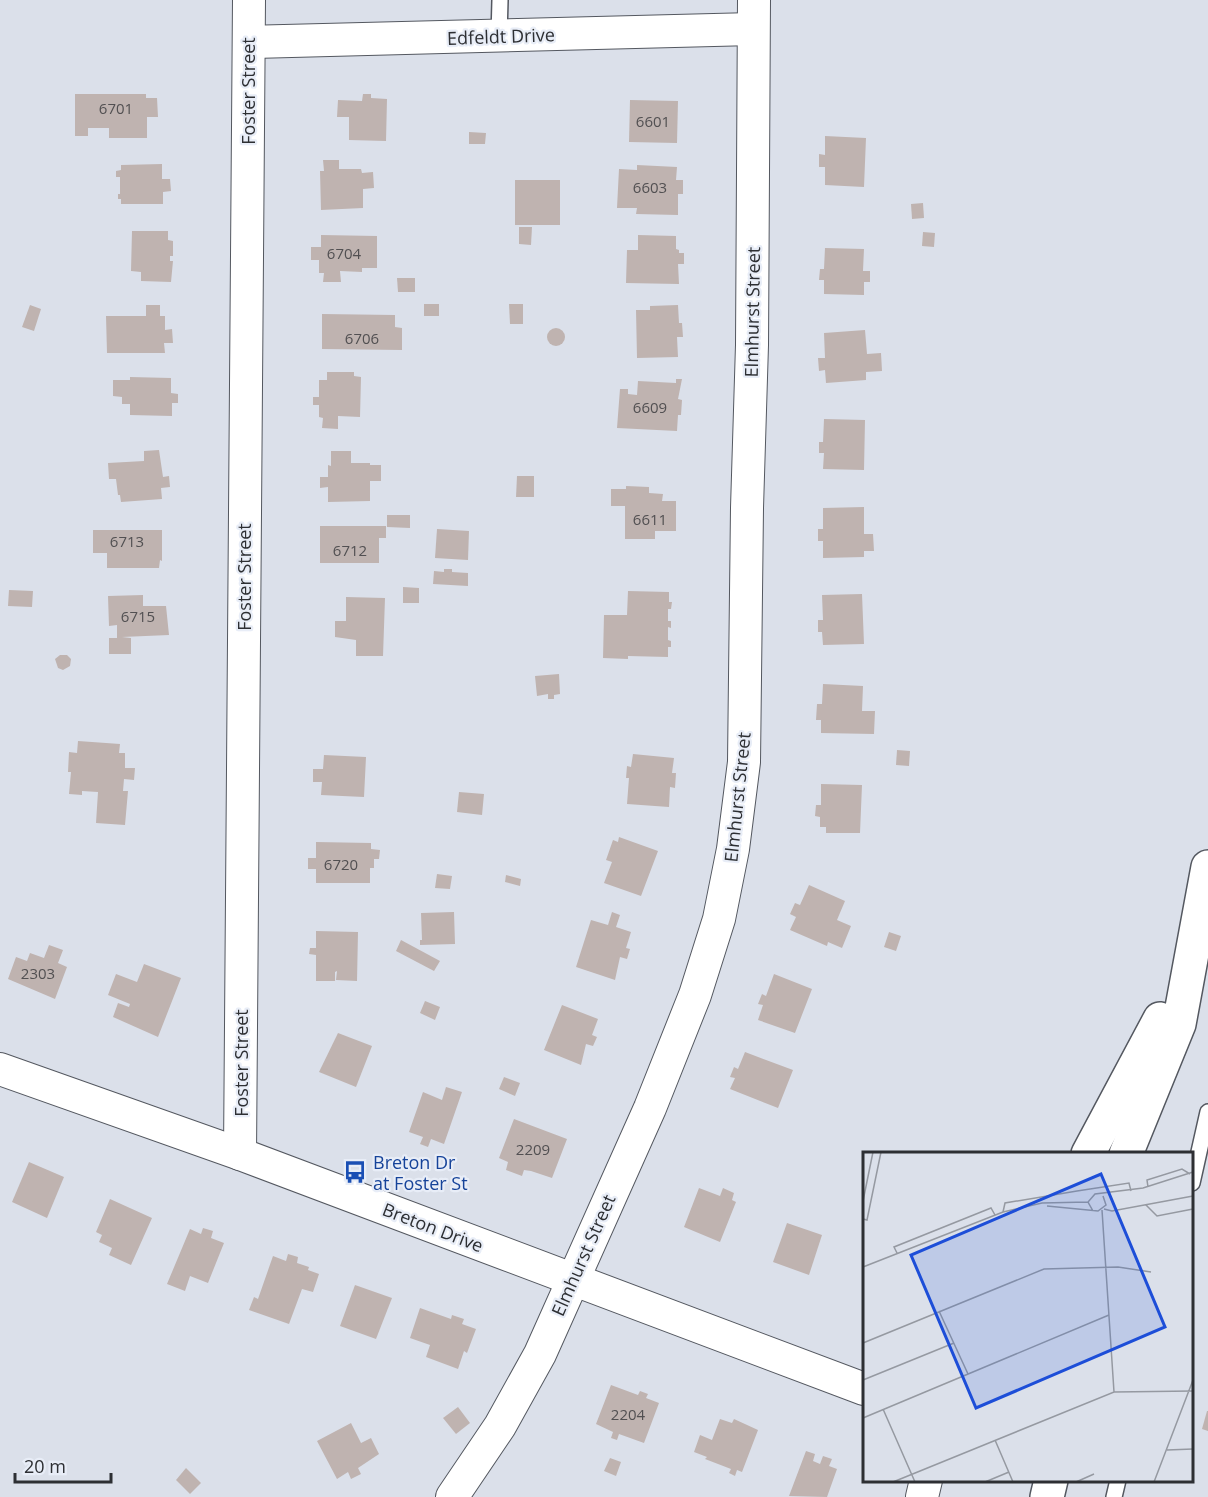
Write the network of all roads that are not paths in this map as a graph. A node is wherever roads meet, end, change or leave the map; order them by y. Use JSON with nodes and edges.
{"nodes":[{"id":1,"x":249,"y":0,"type":"edge"},
{"id":2,"x":500,"y":0,"type":"edge"},
{"id":3,"x":754,"y":14,"type":"edge"},
{"id":4,"x":499,"y":36,"type":"junction"},
{"id":5,"x":249,"y":42,"type":"junction"},
{"id":6,"x":1208,"y":867,"type":"edge"},
{"id":7,"x":1194,"y":940,"type":"junction"},
{"id":8,"x":0,"y":1069,"type":"edge"},
{"id":9,"x":1208,"y":1112,"type":"edge"},
{"id":10,"x":1089,"y":1152,"type":"edge"},
{"id":11,"x":1127,"y":1152,"type":"edge"},
{"id":12,"x":240,"y":1154,"type":"junction"},
{"id":13,"x":1193,"y":1175,"type":"edge"},
{"id":14,"x":572,"y":1280,"type":"junction"},
{"id":15,"x":863,"y":1389,"type":"edge"},
{"id":16,"x":926,"y":1482,"type":"edge"},
{"id":17,"x":1051,"y":1482,"type":"edge"},
{"id":18,"x":1118,"y":1482,"type":"edge"},
{"id":19,"x":452,"y":1497,"type":"edge"},
{"id":20,"x":922,"y":1497,"type":"edge"},
{"id":21,"x":1047,"y":1497,"type":"edge"},
{"id":22,"x":1114,"y":1497,"type":"edge"}],
"edges":[{"from":1,"to":5,"type":"street","name":"Foster Street"},
{"from":2,"to":4,"type":"lane"},
{"from":3,"to":4,"type":"street","name":"Edfeldt Drive"},
{"from":3,"to":14,"type":"street","name":"Elmhurst Street"},
{"from":4,"to":5,"type":"street","name":"Edfeldt Drive"},
{"from":5,"to":12,"type":"street","name":"Foster Street"},
{"from":6,"to":7,"type":"street"},
{"from":7,"to":10,"type":"street"},
{"from":7,"to":11,"type":"street"},
{"from":8,"to":12,"type":"street","name":"Breton Drive"},
{"from":9,"to":13,"type":"lane"},
{"from":12,"to":14,"type":"street","name":"Breton Drive"},
{"from":14,"to":15,"type":"street","name":"Breton Drive"},
{"from":14,"to":19,"type":"street","name":"Elmhurst Street"},
{"from":16,"to":20,"type":"street"},
{"from":17,"to":21,"type":"street"},
{"from":18,"to":22,"type":"lane"}]}
